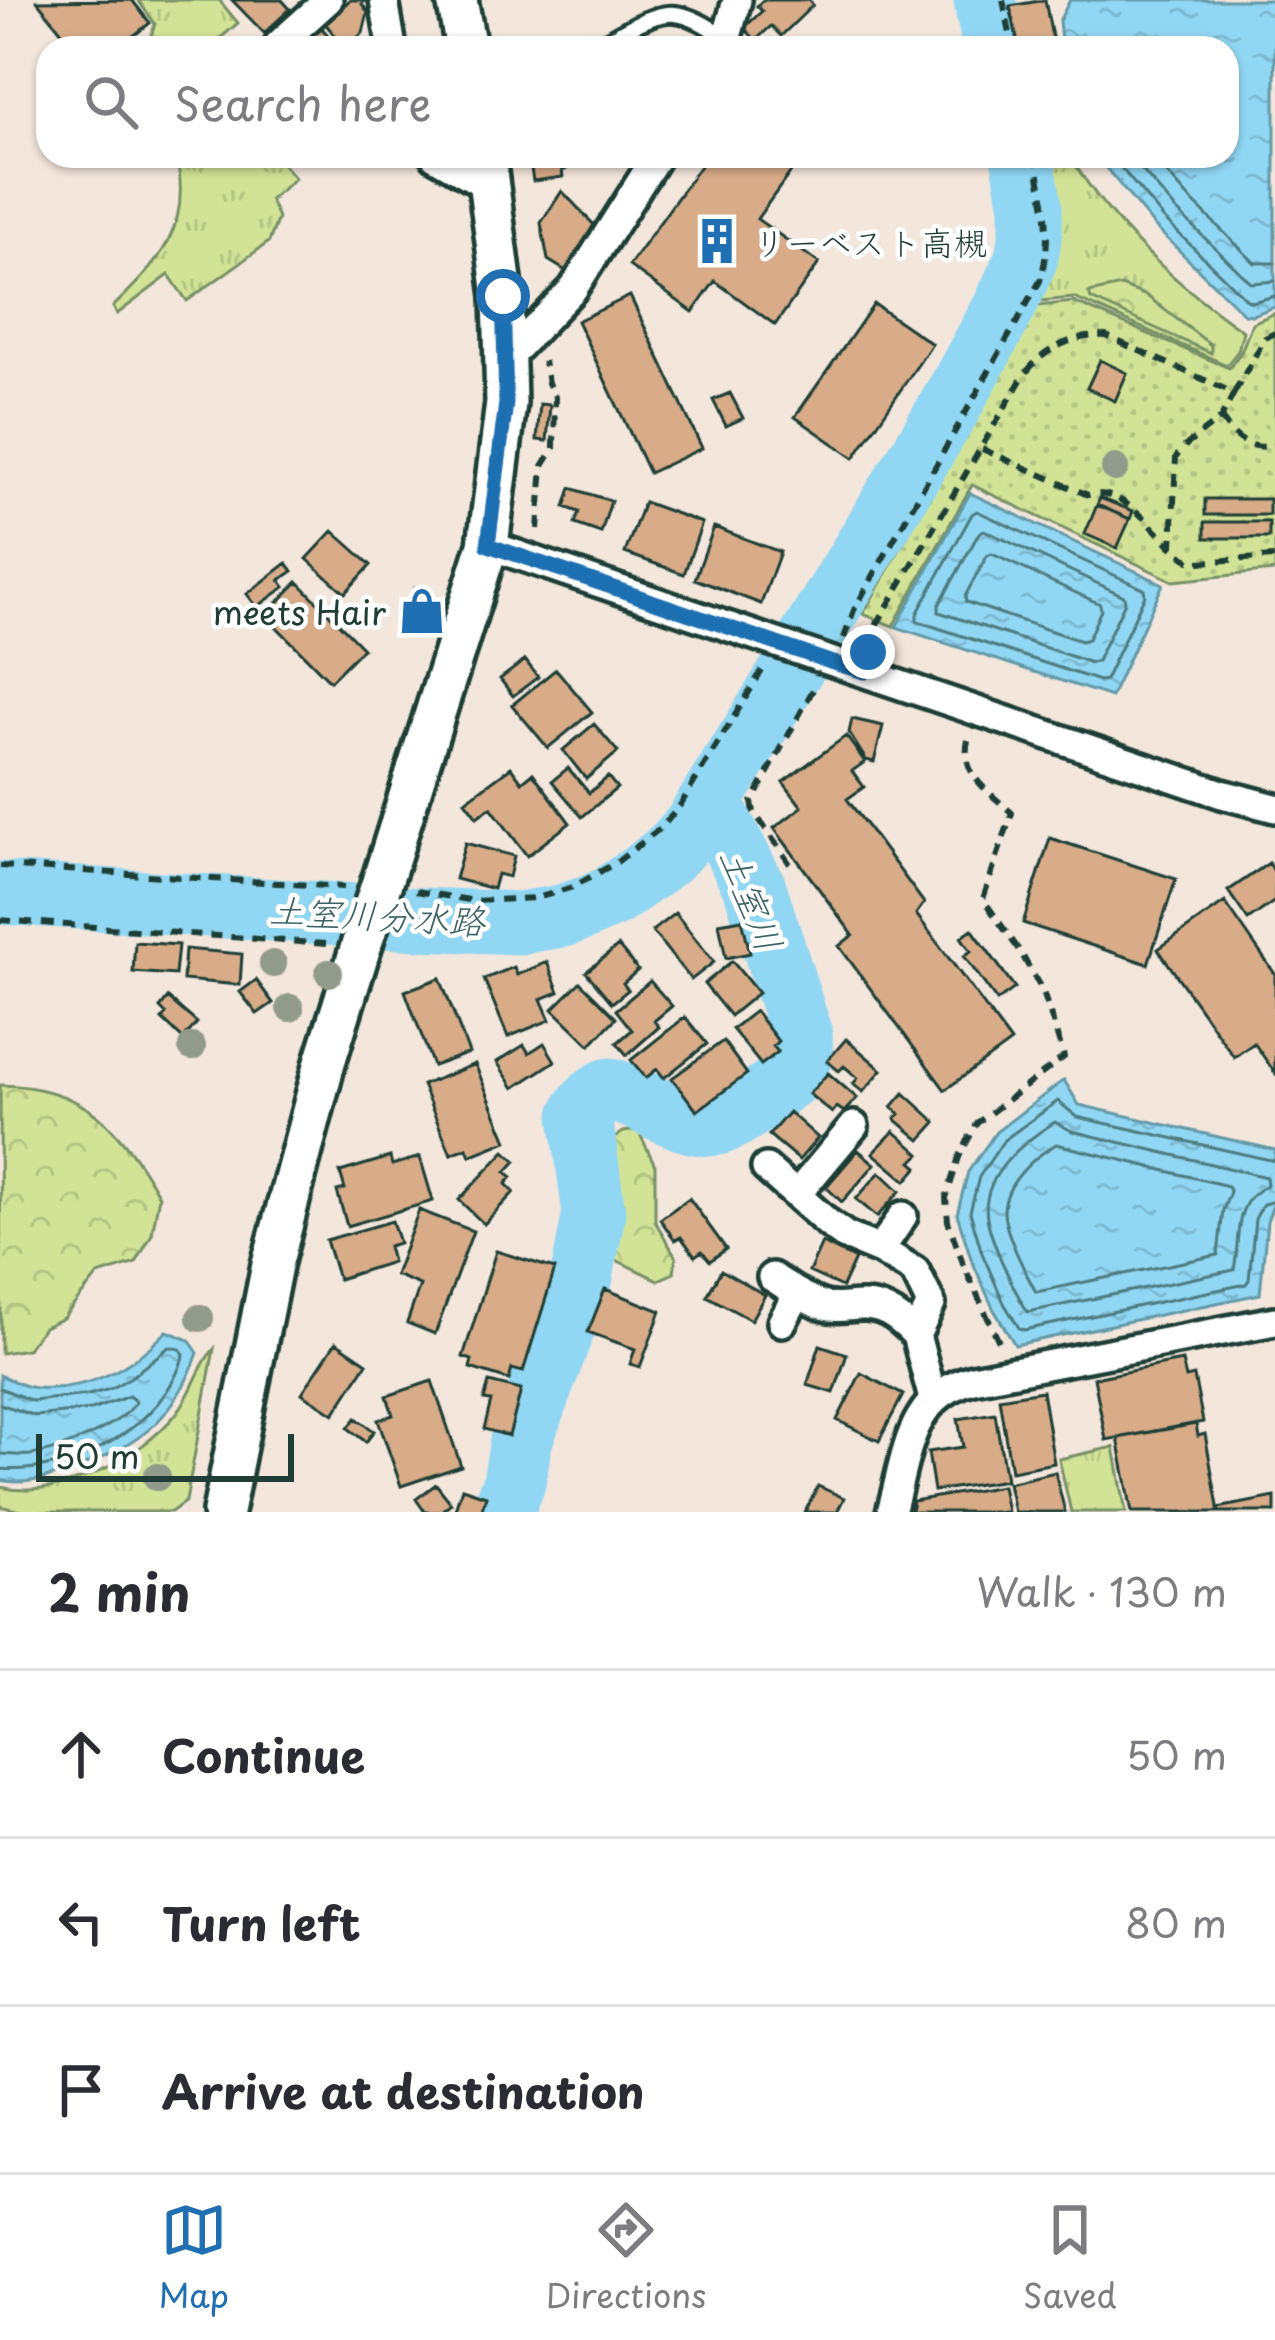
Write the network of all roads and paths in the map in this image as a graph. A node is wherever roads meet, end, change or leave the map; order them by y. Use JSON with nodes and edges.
{"nodes":[{"id":1,"x":328,"y":0,"type":"edge"},
{"id":2,"x":384,"y":0,"type":"edge"},
{"id":3,"x":458,"y":0,"type":"edge"},
{"id":4,"x":737,"y":0,"type":"edge"},
{"id":5,"x":1003,"y":0,"type":"edge"},
{"id":6,"x":288,"y":36,"type":"edge"},
{"id":7,"x":390,"y":36,"type":"edge"},
{"id":8,"x":464,"y":36,"type":"edge"},
{"id":9,"x":618,"y":36,"type":"edge"},
{"id":10,"x":718,"y":36,"type":"edge"},
{"id":11,"x":728,"y":36,"type":"edge"},
{"id":12,"x":1010,"y":36,"type":"edge"},
{"id":13,"x":649,"y":168,"type":"edge"},
{"id":14,"x":1037,"y":168,"type":"edge"},
{"id":15,"x":487,"y":172,"type":"edge"},
{"id":16,"x":1275,"y":333,"type":"edge"},
{"id":17,"x":505,"y":360,"type":"junction"},
{"id":18,"x":1234,"y":393,"type":"junction"},
{"id":19,"x":1221,"y":418,"type":"junction"},
{"id":20,"x":1275,"y":445,"type":"edge"},
{"id":21,"x":982,"y":449,"type":"junction"},
{"id":22,"x":1088,"y":495,"type":"junction"},
{"id":23,"x":1098,"y":501,"type":"dead end"},
{"id":24,"x":1131,"y":515,"type":"dead end"},
{"id":25,"x":1144,"y":519,"type":"junction"},
{"id":26,"x":488,"y":545,"type":"junction"},
{"id":27,"x":1172,"y":547,"type":"junction"},
{"id":28,"x":1275,"y":557,"type":"edge"},
{"id":29,"x":830,"y":662,"type":"junction"},
{"id":30,"x":763,"y":668,"type":"dead end"},
{"id":31,"x":865,"y":672,"type":"junction"},
{"id":32,"x":970,"y":731,"type":"dead end"},
{"id":33,"x":1275,"y":808,"type":"edge"},
{"id":34,"x":790,"y":864,"type":"dead end"},
{"id":35,"x":0,"y":866,"type":"edge"},
{"id":36,"x":381,"y":887,"type":"junction"},
{"id":37,"x":0,"y":920,"type":"edge"},
{"id":38,"x":362,"y":945,"type":"junction"},
{"id":39,"x":854,"y":1126,"type":"dead end"},
{"id":40,"x":766,"y":1168,"type":"dead end"},
{"id":41,"x":797,"y":1194,"type":"junction"},
{"id":42,"x":903,"y":1216,"type":"dead end"},
{"id":43,"x":880,"y":1250,"type":"junction"},
{"id":44,"x":772,"y":1277,"type":"dead end"},
{"id":45,"x":798,"y":1293,"type":"junction"},
{"id":46,"x":1275,"y":1321,"type":"edge"},
{"id":47,"x":782,"y":1322,"type":"dead end"},
{"id":48,"x":916,"y":1335,"type":"junction"},
{"id":49,"x":1002,"y":1373,"type":"junction"},
{"id":50,"x":933,"y":1399,"type":"junction"},
{"id":51,"x":223,"y":1512,"type":"edge"},
{"id":52,"x":891,"y":1512,"type":"edge"}],
"edges":[{"from":1,"to":6,"type":"street"},
{"from":2,"to":7,"type":"street"},
{"from":3,"to":8,"type":"street"},
{"from":4,"to":11,"type":"street"},
{"from":5,"to":12,"type":"path"},
{"from":9,"to":10,"type":"lane"},
{"from":13,"to":17,"type":"street"},
{"from":14,"to":29,"type":"path"},
{"from":15,"to":17,"type":"street"},
{"from":16,"to":18,"type":"path"},
{"from":17,"to":26,"type":"street"},
{"from":18,"to":19,"type":"path"},
{"from":18,"to":21,"type":"path"},
{"from":19,"to":20,"type":"path"},
{"from":19,"to":27,"type":"path"},
{"from":21,"to":22,"type":"path"},
{"from":21,"to":31,"type":"path"},
{"from":22,"to":23,"type":"path"},
{"from":22,"to":25,"type":"path"},
{"from":24,"to":25,"type":"path"},
{"from":25,"to":27,"type":"path"},
{"from":26,"to":29,"type":"street"},
{"from":26,"to":36,"type":"street"},
{"from":27,"to":28,"type":"path"},
{"from":29,"to":31,"type":"street"},
{"from":29,"to":34,"type":"path"},
{"from":30,"to":36,"type":"path"},
{"from":31,"to":33,"type":"street"},
{"from":32,"to":49,"type":"path"},
{"from":35,"to":36,"type":"path"},
{"from":36,"to":38,"type":"street","bridge":true},
{"from":37,"to":38,"type":"path"},
{"from":38,"to":51,"type":"street"},
{"from":39,"to":41,"type":"street"},
{"from":40,"to":41,"type":"street"},
{"from":41,"to":43,"type":"street"},
{"from":42,"to":43,"type":"street"},
{"from":43,"to":48,"type":"street"},
{"from":44,"to":45,"type":"street"},
{"from":45,"to":47,"type":"street"},
{"from":45,"to":48,"type":"street"},
{"from":46,"to":49,"type":"street"},
{"from":48,"to":50,"type":"street"},
{"from":49,"to":50,"type":"street"},
{"from":50,"to":52,"type":"street"}]}
